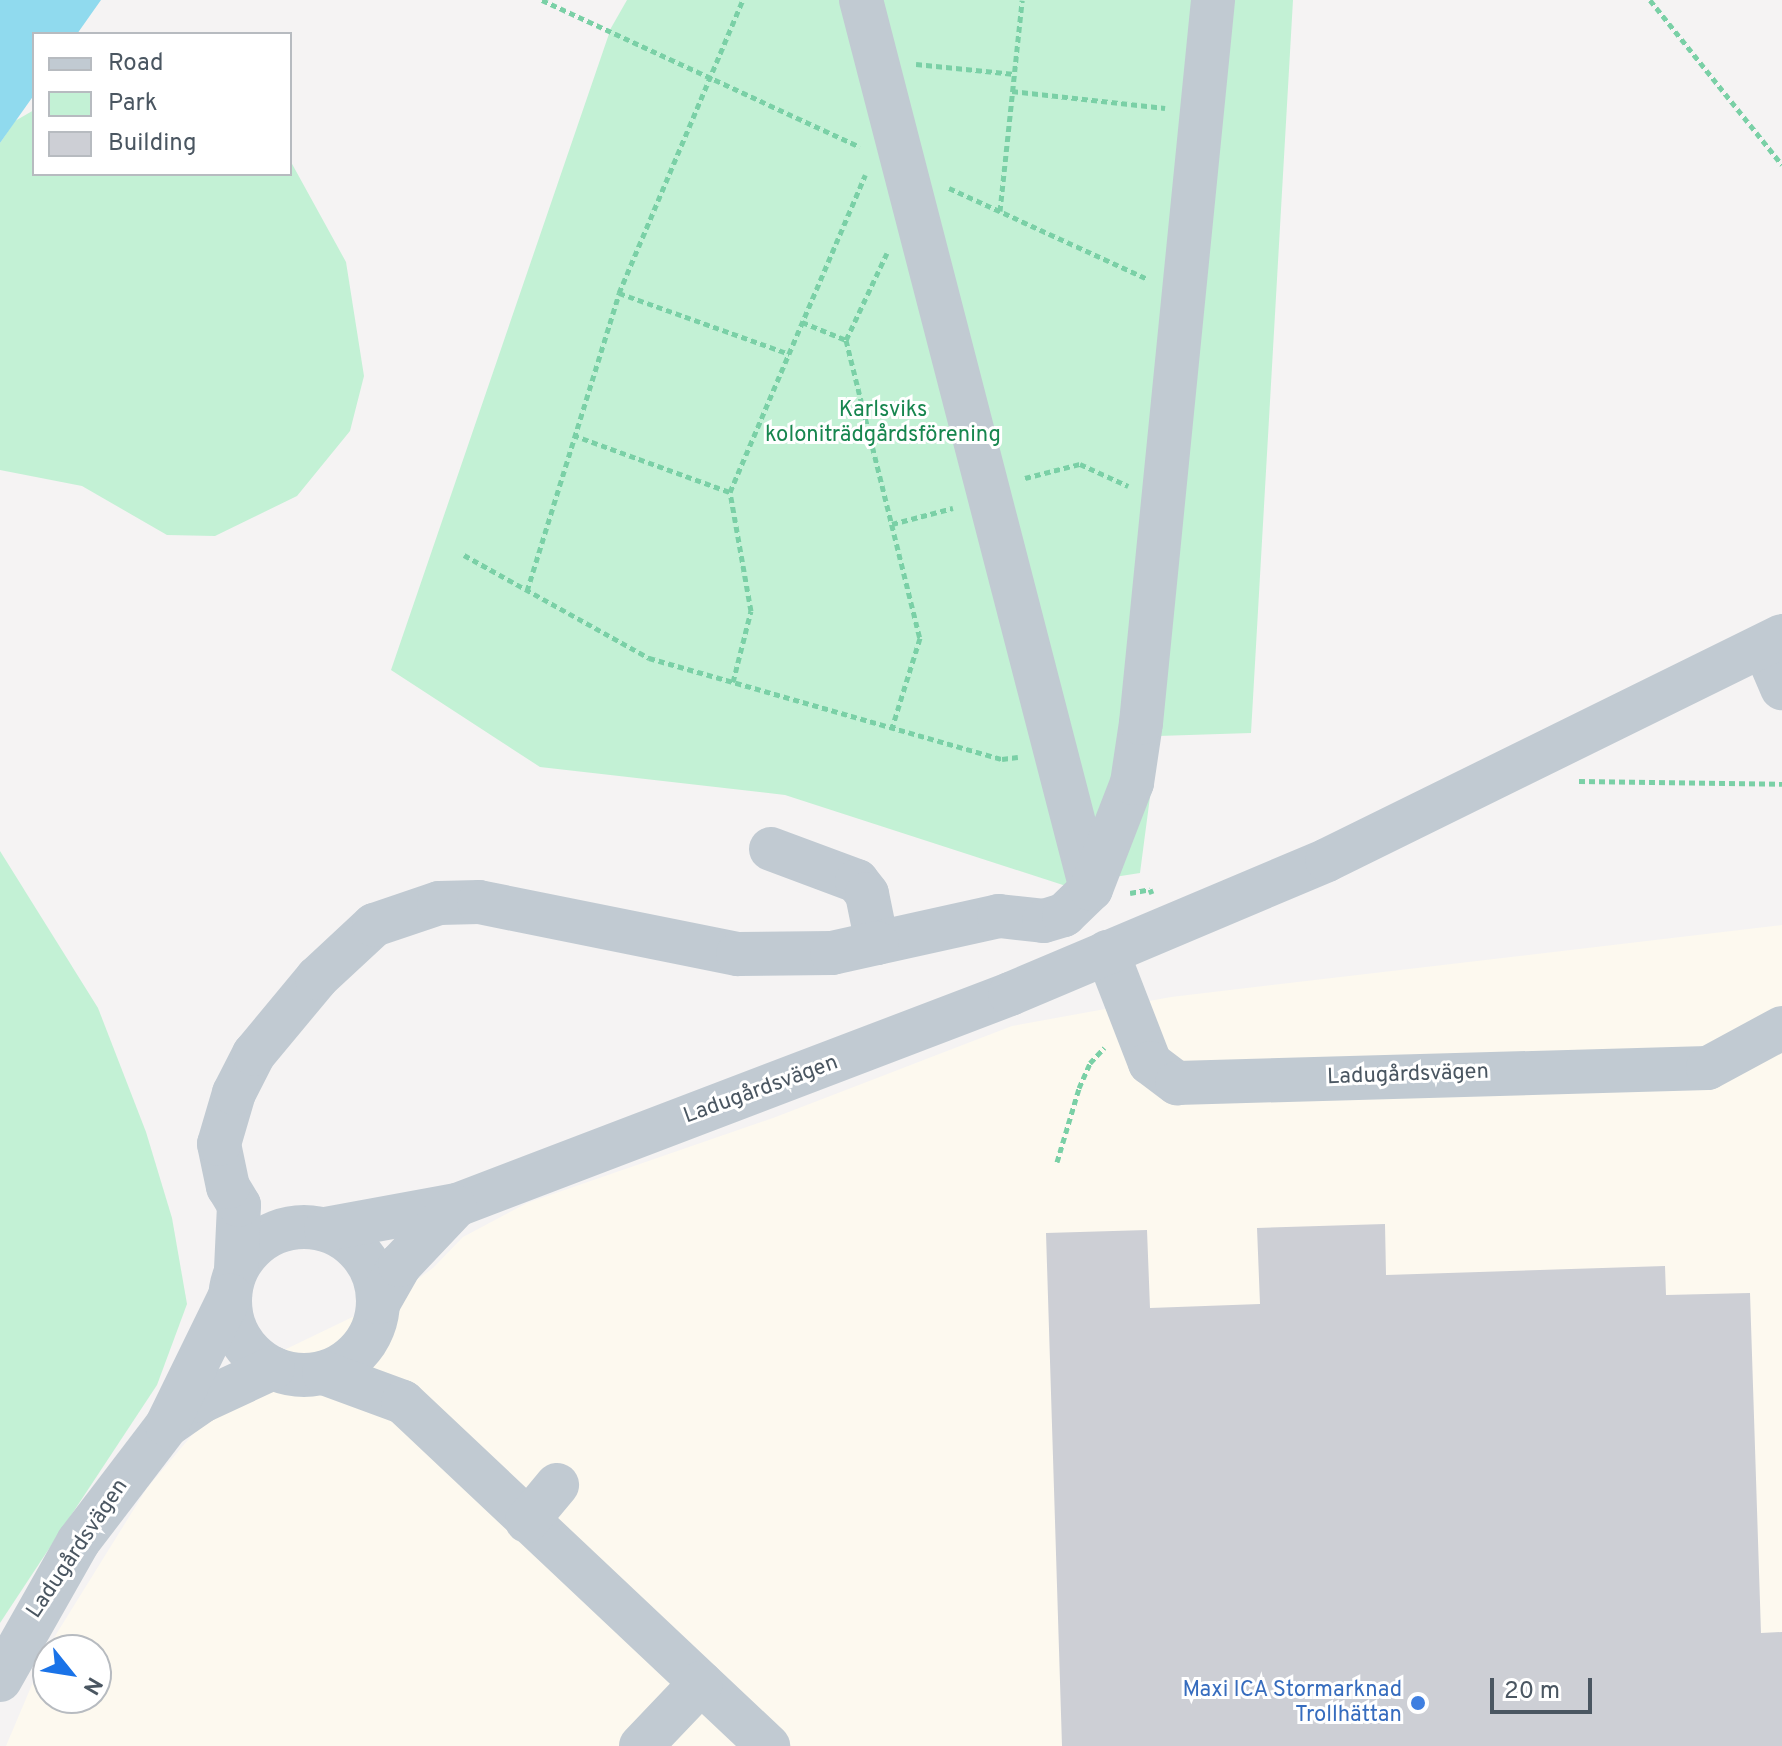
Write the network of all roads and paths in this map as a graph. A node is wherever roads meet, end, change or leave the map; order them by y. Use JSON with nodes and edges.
{"nodes":[{"id":1,"x":743,"y":0,"type":"edge"},
{"id":2,"x":861,"y":0,"type":"edge"},
{"id":3,"x":1022,"y":0,"type":"edge"},
{"id":4,"x":1213,"y":0,"type":"edge"},
{"id":5,"x":1650,"y":0,"type":"edge"},
{"id":6,"x":876,"y":59,"type":"junction"},
{"id":7,"x":1014,"y":74,"type":"junction"},
{"id":8,"x":1012,"y":91,"type":"junction"},
{"id":9,"x":1202,"y":112,"type":"junction"},
{"id":10,"x":1782,"y":165,"type":"edge"},
{"id":11,"x":868,"y":167,"type":"dead end"},
{"id":12,"x":911,"y":201,"type":"junction"},
{"id":13,"x":1000,"y":211,"type":"dead end"},
{"id":14,"x":619,"y":293,"type":"junction"},
{"id":15,"x":802,"y":322,"type":"junction"},
{"id":16,"x":846,"y":340,"type":"junction"},
{"id":17,"x":789,"y":354,"type":"junction"},
{"id":18,"x":573,"y":435,"type":"junction"},
{"id":19,"x":730,"y":492,"type":"junction"},
{"id":20,"x":988,"y":494,"type":"junction"},
{"id":21,"x":1162,"y":500,"type":"junction"},
{"id":22,"x":892,"y":524,"type":"junction"},
{"id":23,"x":464,"y":555,"type":"dead end"},
{"id":24,"x":527,"y":591,"type":"junction"},
{"id":25,"x":1773,"y":641,"type":"edge"},
{"id":26,"x":733,"y":682,"type":"junction"},
{"id":27,"x":1782,"y":688,"type":"edge"},
{"id":28,"x":892,"y":728,"type":"junction"},
{"id":29,"x":1054,"y":748,"type":"junction"},
{"id":30,"x":1570,"y":782,"type":"dead end"},
{"id":31,"x":1782,"y":784,"type":"edge"},
{"id":32,"x":771,"y":849,"type":"dead end"},
{"id":33,"x":1091,"y":889,"type":"junction"},
{"id":34,"x":877,"y":943,"type":"junction"},
{"id":35,"x":1107,"y":952,"type":"junction"},
{"id":36,"x":1782,"y":1028,"type":"edge"},
{"id":37,"x":239,"y":1205,"type":"junction"},
{"id":38,"x":457,"y":1205,"type":"junction"},
{"id":39,"x":310,"y":1228,"type":"junction"},
{"id":40,"x":233,"y":1283,"type":"junction"},
{"id":41,"x":375,"y":1317,"type":"junction"},
{"id":42,"x":273,"y":1368,"type":"junction"},
{"id":43,"x":324,"y":1373,"type":"junction"},
{"id":44,"x":403,"y":1402,"type":"junction"},
{"id":45,"x":167,"y":1425,"type":"junction"},
{"id":46,"x":557,"y":1485,"type":"dead end"},
{"id":47,"x":527,"y":1521,"type":"junction"},
{"id":48,"x":0,"y":1680,"type":"edge"},
{"id":49,"x":701,"y":1683,"type":"junction"},
{"id":50,"x":641,"y":1746,"type":"edge"},
{"id":51,"x":768,"y":1746,"type":"edge"}],
"edges":[{"from":1,"to":14,"type":"path"},
{"from":2,"to":6,"type":"street"},
{"from":3,"to":7,"type":"path"},
{"from":4,"to":9,"type":"street"},
{"from":5,"to":10,"type":"path"},
{"from":6,"to":7,"type":"path"},
{"from":6,"to":12,"type":"street"},
{"from":7,"to":8,"type":"path"},
{"from":8,"to":9,"type":"path"},
{"from":8,"to":13,"type":"path"},
{"from":9,"to":21,"type":"street"},
{"from":11,"to":15,"type":"path"},
{"from":12,"to":16,"type":"path"},
{"from":12,"to":20,"type":"street"},
{"from":14,"to":17,"type":"path"},
{"from":14,"to":18,"type":"path"},
{"from":15,"to":16,"type":"path"},
{"from":15,"to":17,"type":"path"},
{"from":16,"to":22,"type":"path"},
{"from":17,"to":19,"type":"path"},
{"from":18,"to":19,"type":"path"},
{"from":18,"to":24,"type":"path"},
{"from":19,"to":26,"type":"path"},
{"from":20,"to":21,"type":"path"},
{"from":20,"to":22,"type":"path"},
{"from":20,"to":29,"type":"street"},
{"from":21,"to":33,"type":"street"},
{"from":22,"to":28,"type":"path"},
{"from":23,"to":24,"type":"path"},
{"from":24,"to":26,"type":"path"},
{"from":25,"to":27,"type":"street","name":"Ladugårdsvägen"},
{"from":25,"to":35,"type":"street","name":"Ladugårdsvägen"},
{"from":26,"to":28,"type":"path"},
{"from":28,"to":29,"type":"path"},
{"from":29,"to":33,"type":"street"},
{"from":30,"to":31,"type":"path"},
{"from":32,"to":34,"type":"street"},
{"from":33,"to":34,"type":"street"},
{"from":34,"to":37,"type":"street"},
{"from":35,"to":36,"type":"street","name":"Ladugårdsvägen"},
{"from":35,"to":38,"type":"street","name":"Ladugårdsvägen"},
{"from":37,"to":39,"type":"street"},
{"from":37,"to":40,"type":"street"},
{"from":38,"to":39,"type":"street","name":"Ladugårdsvägen"},
{"from":38,"to":41,"type":"street","name":"Ladugårdsvägen"},
{"from":39,"to":40,"type":"street"},
{"from":39,"to":41,"type":"street"},
{"from":40,"to":42,"type":"street"},
{"from":40,"to":45,"type":"street","name":"Ladugårdsvägen"},
{"from":41,"to":43,"type":"street"},
{"from":41,"to":44,"type":"street"},
{"from":42,"to":43,"type":"street"},
{"from":42,"to":45,"type":"street","name":"Ladugårdsvägen"},
{"from":43,"to":44,"type":"street"},
{"from":44,"to":47,"type":"street"},
{"from":45,"to":48,"type":"street","name":"Ladugårdsvägen"},
{"from":46,"to":47,"type":"street"},
{"from":47,"to":49,"type":"street"},
{"from":49,"to":50,"type":"street"},
{"from":49,"to":51,"type":"street"}]}
